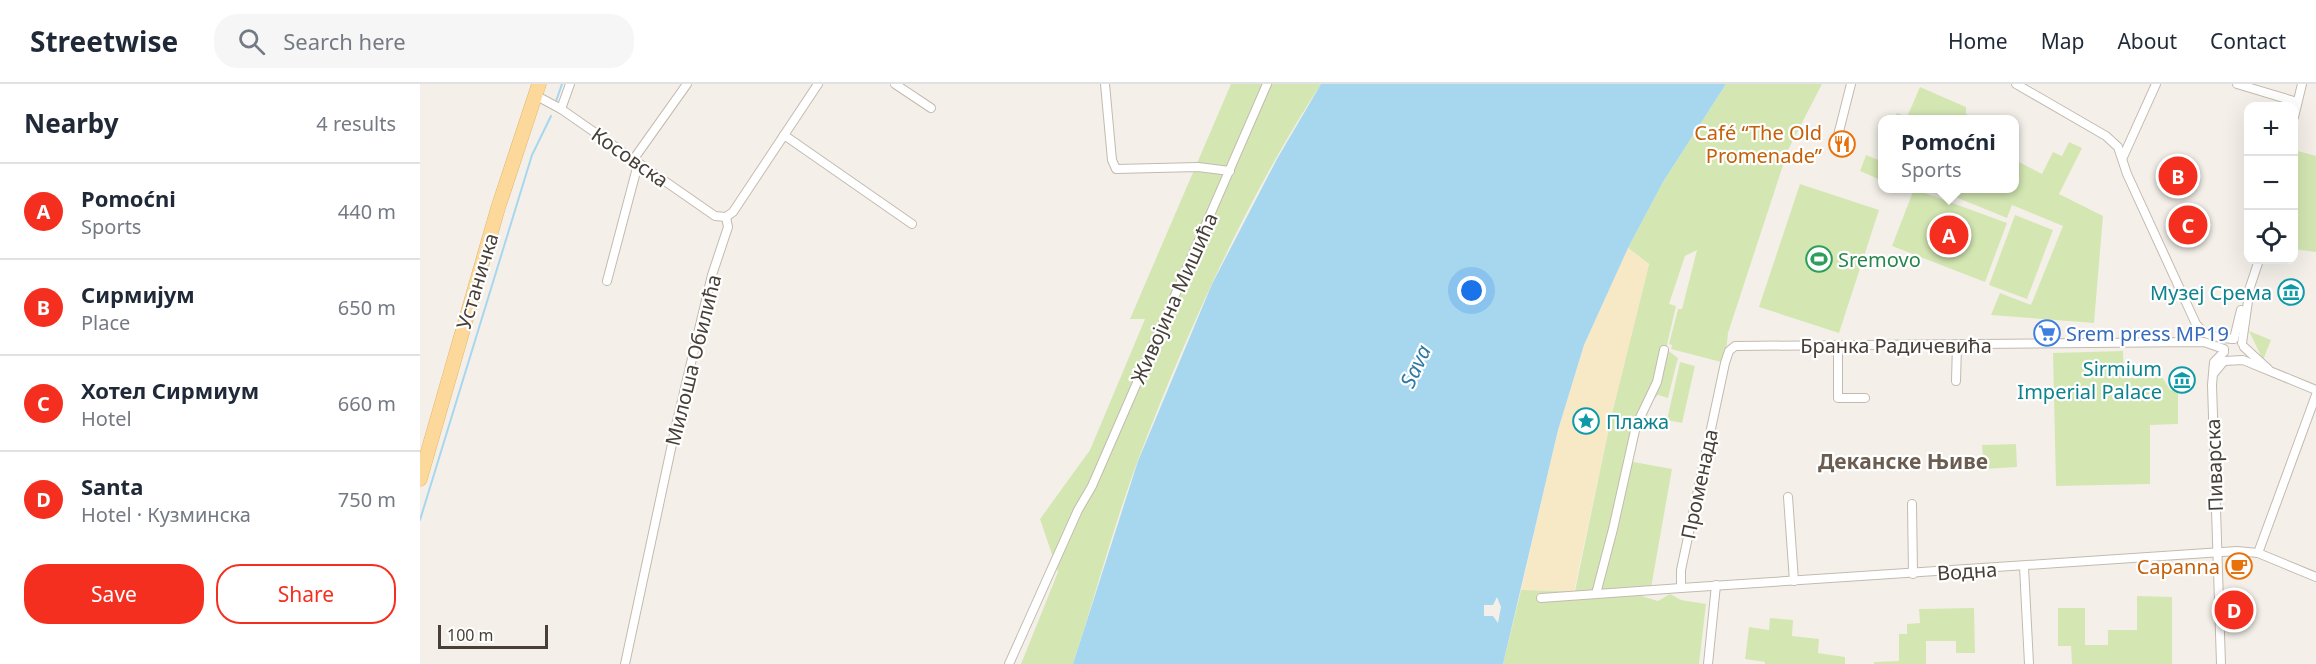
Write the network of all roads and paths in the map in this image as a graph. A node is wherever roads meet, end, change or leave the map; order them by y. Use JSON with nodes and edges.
{"nodes":[{"id":1,"x":570,"y":84,"type":"edge"},
{"id":2,"x":687,"y":84,"type":"edge"},
{"id":3,"x":818,"y":84,"type":"edge"},
{"id":4,"x":896,"y":84,"type":"edge"},
{"id":5,"x":1105,"y":84,"type":"edge"},
{"id":6,"x":1267,"y":84,"type":"edge"},
{"id":7,"x":1851,"y":84,"type":"edge"},
{"id":8,"x":2016,"y":84,"type":"edge"},
{"id":9,"x":2156,"y":84,"type":"edge"},
{"id":10,"x":2237,"y":84,"type":"edge"},
{"id":11,"x":2302,"y":84,"type":"edge"},
{"id":12,"x":537,"y":89,"type":"edge"},
{"id":13,"x":2297,"y":102,"type":"joint"},
{"id":14,"x":932,"y":108,"type":"dead end"},
{"id":15,"x":561,"y":109,"type":"junction"},
{"id":16,"x":784,"y":135,"type":"junction"},
{"id":17,"x":1835,"y":147,"type":"dead end"},
{"id":18,"x":2122,"y":157,"type":"junction"},
{"id":19,"x":636,"y":162,"type":"junction"},
{"id":20,"x":1230,"y":171,"type":"junction"},
{"id":21,"x":726,"y":217,"type":"junction"},
{"id":22,"x":912,"y":224,"type":"dead end"},
{"id":23,"x":2258,"y":264,"type":"edge"},
{"id":24,"x":607,"y":281,"type":"dead end"},
{"id":25,"x":2203,"y":337,"type":"junction"},
{"id":26,"x":2238,"y":342,"type":"junction"},
{"id":27,"x":1838,"y":345,"type":"junction"},
{"id":28,"x":1956,"y":345,"type":"junction"},
{"id":29,"x":1731,"y":348,"type":"joint"},
{"id":30,"x":1664,"y":350,"type":"dead end"},
{"id":31,"x":2224,"y":351,"type":"junction"},
{"id":32,"x":2235,"y":359,"type":"junction"},
{"id":33,"x":2271,"y":371,"type":"junction"},
{"id":34,"x":2212,"y":376,"type":"junction"},
{"id":35,"x":1956,"y":381,"type":"dead end"},
{"id":36,"x":2316,"y":390,"type":"edge"},
{"id":37,"x":2316,"y":395,"type":"edge"},
{"id":38,"x":1865,"y":398,"type":"dead end"},
{"id":39,"x":420,"y":479,"type":"edge"},
{"id":40,"x":1788,"y":497,"type":"dead end"},
{"id":41,"x":1912,"y":504,"type":"dead end"},
{"id":42,"x":2258,"y":553,"type":"junction"},
{"id":43,"x":2218,"y":554,"type":"junction"},
{"id":44,"x":2024,"y":567,"type":"junction"},
{"id":45,"x":1913,"y":574,"type":"junction"},
{"id":46,"x":2316,"y":577,"type":"edge"},
{"id":47,"x":1794,"y":581,"type":"junction"},
{"id":48,"x":1716,"y":585,"type":"junction"},
{"id":49,"x":1681,"y":588,"type":"junction"},
{"id":50,"x":1596,"y":594,"type":"junction"},
{"id":51,"x":1541,"y":598,"type":"dead end"},
{"id":52,"x":626,"y":664,"type":"edge"},
{"id":53,"x":1009,"y":664,"type":"edge"},
{"id":54,"x":1708,"y":664,"type":"edge"},
{"id":55,"x":2029,"y":664,"type":"edge"},
{"id":56,"x":2221,"y":664,"type":"edge"}],
"edges":[{"from":1,"to":15,"type":"street"},
{"from":2,"to":19,"type":"street"},
{"from":3,"to":16,"type":"street"},
{"from":4,"to":14,"type":"street"},
{"from":5,"to":20,"type":"street"},
{"from":6,"to":20,"type":"street","name":"Живојина Мишића"},
{"from":7,"to":17,"type":"street"},
{"from":8,"to":18,"type":"street","name":"Пиварска"},
{"from":9,"to":18,"type":"street"},
{"from":10,"to":13,"type":"street"},
{"from":11,"to":13,"type":"street"},
{"from":12,"to":15,"type":"street","name":"Косовска"},
{"from":12,"to":39,"type":"main road","name":"Устаничка"},
{"from":15,"to":19,"type":"street","name":"Косовска"},
{"from":16,"to":21,"type":"street"},
{"from":16,"to":22,"type":"street"},
{"from":18,"to":25,"type":"street","name":"Пиварска"},
{"from":19,"to":21,"type":"street","name":"Косовска"},
{"from":19,"to":24,"type":"street"},
{"from":20,"to":53,"type":"street","name":"Живојина Мишића"},
{"from":21,"to":52,"type":"street","name":"Милоша Обилића"},
{"from":23,"to":26,"type":"street"},
{"from":25,"to":26,"type":"street"},
{"from":25,"to":28,"type":"street","name":"Бранка Радичевића"},
{"from":25,"to":31,"type":"street"},
{"from":25,"to":34,"type":"street","name":"Пиварска"},
{"from":26,"to":31,"type":"street","name":"Пиварска"},
{"from":26,"to":32,"type":"street"},
{"from":26,"to":33,"type":"street"},
{"from":27,"to":28,"type":"street","name":"Бранка Радичевића"},
{"from":27,"to":29,"type":"street","name":"Бранка Радичевића"},
{"from":27,"to":38,"type":"street"},
{"from":28,"to":35,"type":"street"},
{"from":29,"to":49,"type":"street","name":"Променада"},
{"from":30,"to":50,"type":"street"},
{"from":31,"to":32,"type":"street"},
{"from":31,"to":34,"type":"street","name":"Пиварска"},
{"from":32,"to":33,"type":"street"},
{"from":32,"to":34,"type":"street"},
{"from":33,"to":36,"type":"street"},
{"from":34,"to":43,"type":"street","name":"Пиварска"},
{"from":37,"to":42,"type":"street"},
{"from":40,"to":47,"type":"street"},
{"from":41,"to":45,"type":"street"},
{"from":42,"to":43,"type":"street","name":"Водна"},
{"from":42,"to":46,"type":"street"},
{"from":43,"to":44,"type":"street","name":"Водна"},
{"from":43,"to":56,"type":"street","name":"Пиварска"},
{"from":44,"to":45,"type":"street","name":"Водна"},
{"from":44,"to":55,"type":"street"},
{"from":45,"to":47,"type":"street","name":"Водна"},
{"from":47,"to":48,"type":"street","name":"Водна"},
{"from":48,"to":49,"type":"street"},
{"from":48,"to":54,"type":"street"},
{"from":49,"to":50,"type":"street"},
{"from":50,"to":51,"type":"street"}]}
